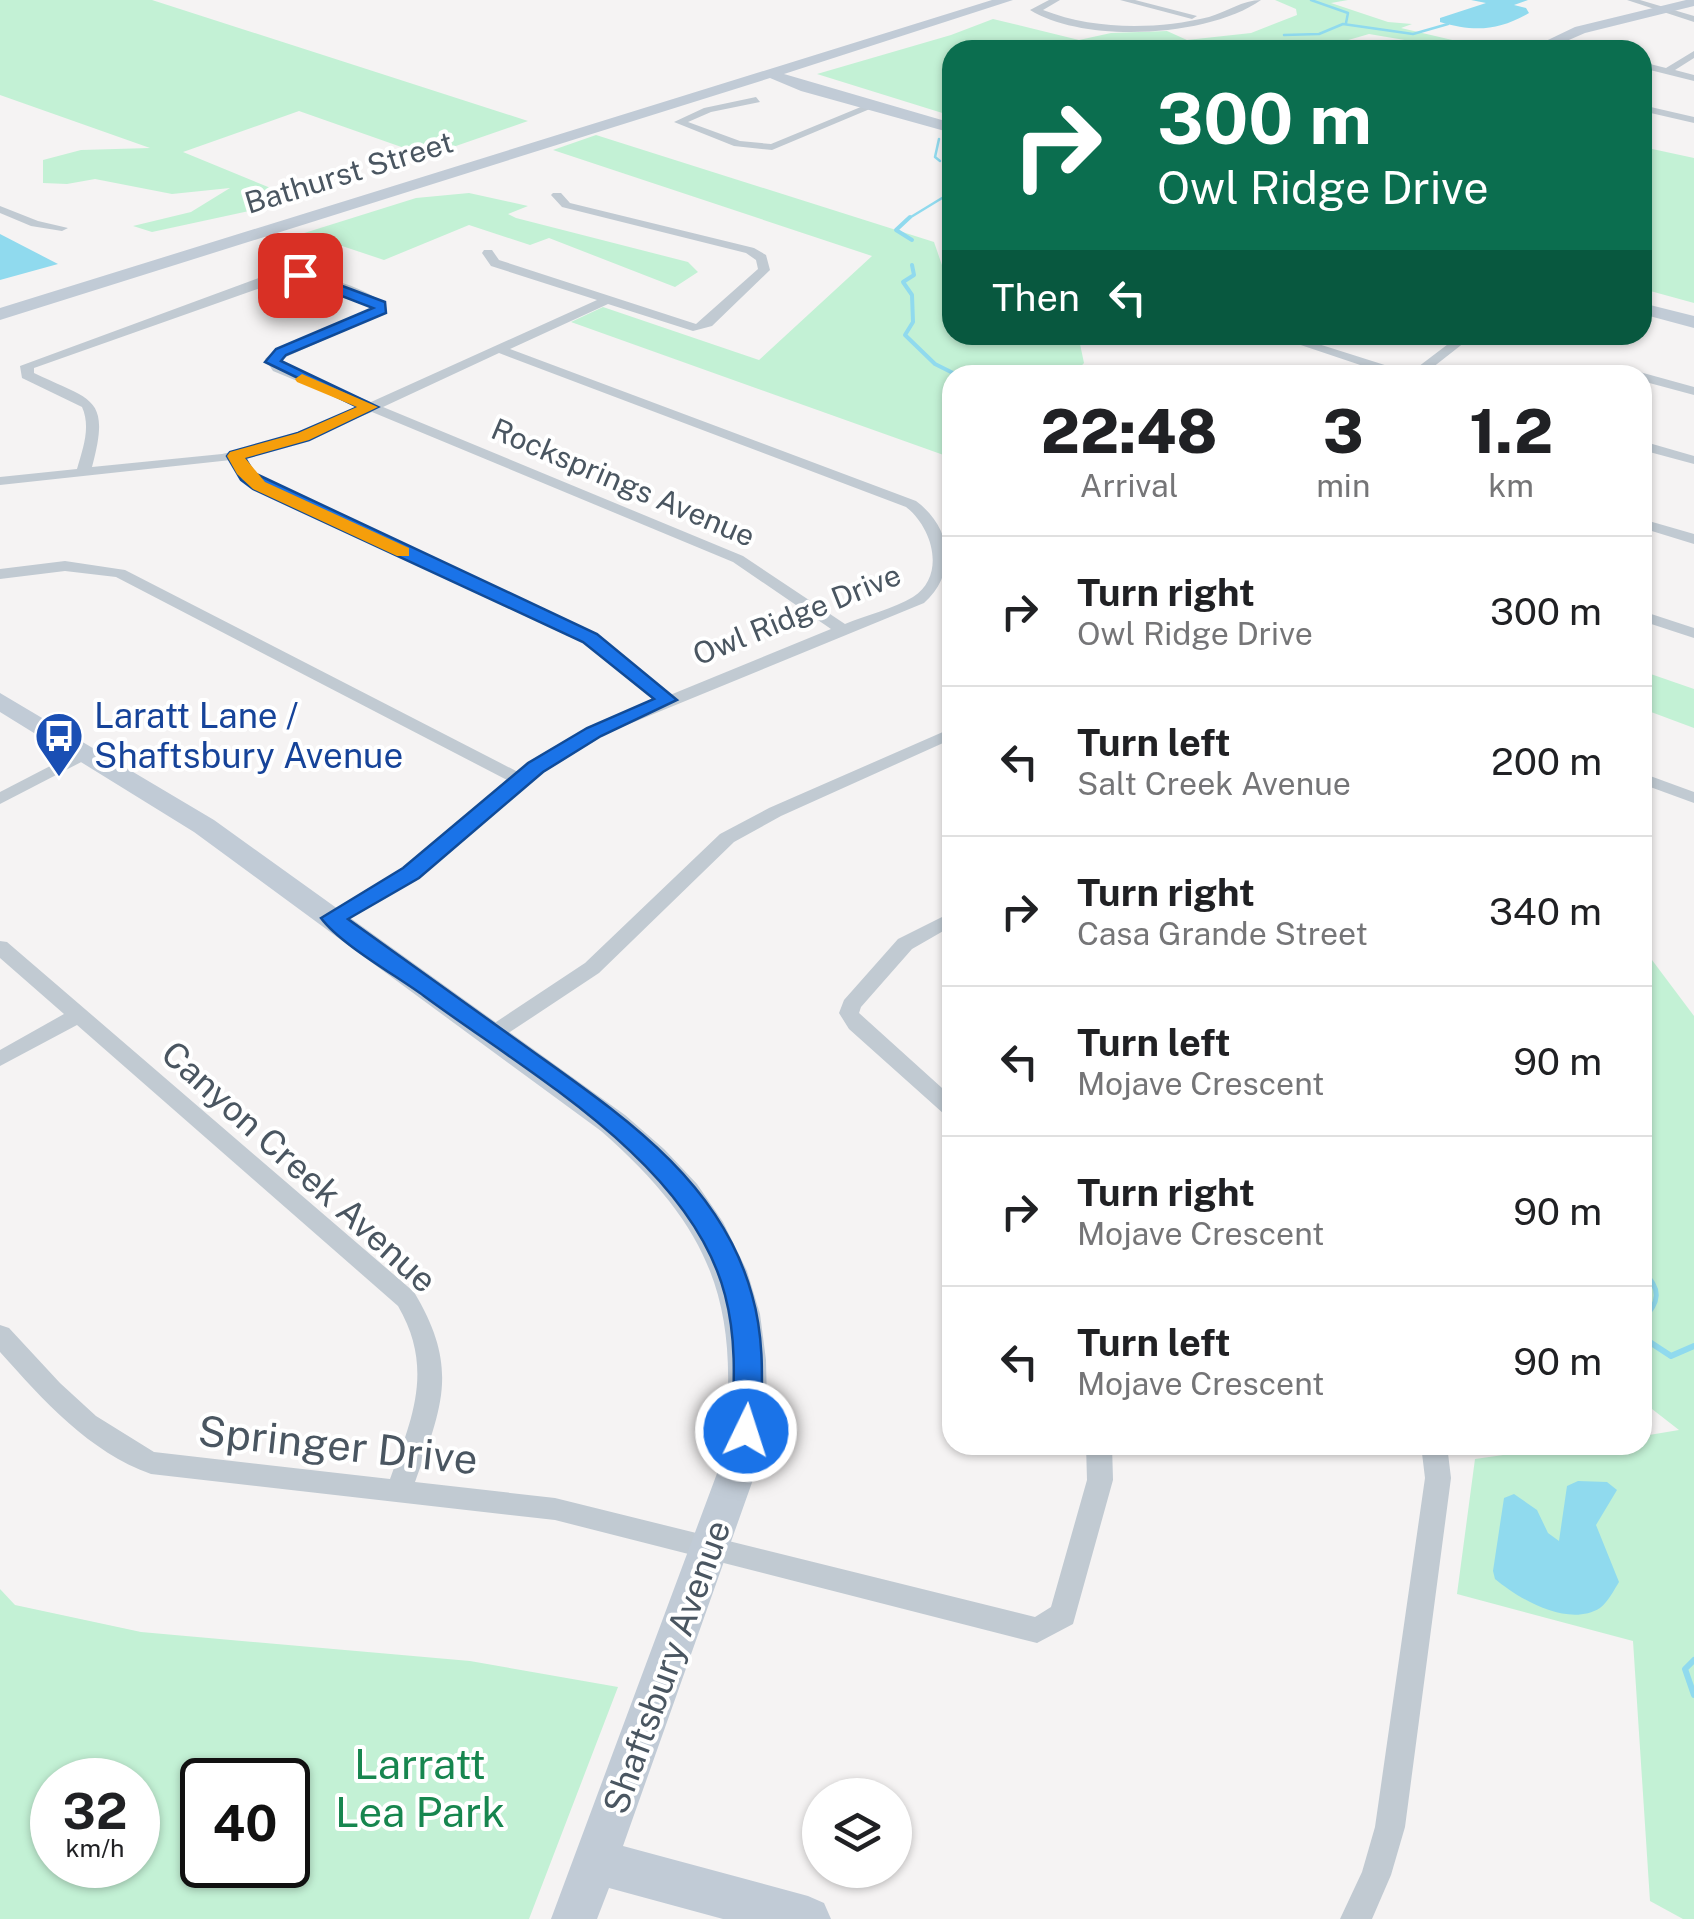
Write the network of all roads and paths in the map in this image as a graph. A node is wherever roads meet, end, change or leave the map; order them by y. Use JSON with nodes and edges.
{"nodes":[{"id":1,"x":1006,"y":0,"type":"edge"},
{"id":2,"x":1056,"y":0,"type":"edge"},
{"id":3,"x":1124,"y":0,"type":"edge"},
{"id":4,"x":1256,"y":0,"type":"edge"},
{"id":5,"x":1631,"y":0,"type":"edge"},
{"id":6,"x":1694,"y":2,"type":"edge"},
{"id":7,"x":1662,"y":10,"type":"junction"},
{"id":8,"x":1204,"y":19,"type":"junction"},
{"id":9,"x":1694,"y":19,"type":"edge"},
{"id":10,"x":1556,"y":40,"type":"edge"},
{"id":11,"x":1694,"y":54,"type":"edge"},
{"id":12,"x":1652,"y":67,"type":"edge"},
{"id":13,"x":1669,"y":70,"type":"junction"},
{"id":14,"x":771,"y":73,"type":"junction"},
{"id":15,"x":1694,"y":78,"type":"edge"},
{"id":16,"x":756,"y":100,"type":"dead end"},
{"id":17,"x":872,"y":106,"type":"junction"},
{"id":18,"x":1652,"y":110,"type":"edge"},
{"id":19,"x":1694,"y":120,"type":"edge"},
{"id":20,"x":942,"y":125,"type":"edge"},
{"id":21,"x":557,"y":195,"type":"dead end"},
{"id":22,"x":0,"y":209,"type":"edge"},
{"id":23,"x":62,"y":228,"type":"dead end"},
{"id":24,"x":488,"y":253,"type":"dead end"},
{"id":25,"x":606,"y":300,"type":"junction"},
{"id":26,"x":1652,"y":311,"type":"edge"},
{"id":27,"x":0,"y":314,"type":"edge"},
{"id":28,"x":1694,"y":322,"type":"edge"},
{"id":29,"x":1308,"y":345,"type":"edge"},
{"id":30,"x":1455,"y":345,"type":"edge"},
{"id":31,"x":499,"y":349,"type":"junction"},
{"id":32,"x":1372,"y":365,"type":"edge"},
{"id":33,"x":1428,"y":365,"type":"edge"},
{"id":34,"x":1652,"y":379,"type":"edge"},
{"id":35,"x":1694,"y":391,"type":"edge"},
{"id":36,"x":370,"y":407,"type":"junction"},
{"id":37,"x":1652,"y":448,"type":"edge"},
{"id":38,"x":236,"y":456,"type":"junction"},
{"id":39,"x":1694,"y":460,"type":"edge"},
{"id":40,"x":84,"y":472,"type":"junction"},
{"id":41,"x":0,"y":480,"type":"edge"},
{"id":42,"x":1652,"y":526,"type":"edge"},
{"id":43,"x":1694,"y":539,"type":"edge"},
{"id":44,"x":0,"y":574,"type":"edge"},
{"id":45,"x":1652,"y":619,"type":"edge"},
{"id":46,"x":843,"y":630,"type":"junction"},
{"id":47,"x":1694,"y":633,"type":"edge"},
{"id":48,"x":667,"y":700,"type":"junction"},
{"id":49,"x":0,"y":701,"type":"edge"},
{"id":50,"x":942,"y":737,"type":"edge"},
{"id":51,"x":85,"y":753,"type":"junction"},
{"id":52,"x":519,"y":779,"type":"junction"},
{"id":53,"x":1652,"y":782,"type":"edge"},
{"id":54,"x":1694,"y":798,"type":"edge"},
{"id":55,"x":0,"y":799,"type":"edge"},
{"id":56,"x":332,"y":918,"type":"junction"},
{"id":57,"x":942,"y":924,"type":"edge"},
{"id":58,"x":0,"y":948,"type":"edge"},
{"id":59,"x":78,"y":1016,"type":"junction"},
{"id":60,"x":492,"y":1034,"type":"junction"},
{"id":61,"x":0,"y":1058,"type":"edge"},
{"id":62,"x":942,"y":1101,"type":"edge"},
{"id":63,"x":0,"y":1336,"type":"edge"},
{"id":64,"x":1100,"y":1455,"type":"edge"},
{"id":65,"x":1435,"y":1455,"type":"edge"},
{"id":66,"x":398,"y":1490,"type":"junction"},
{"id":67,"x":712,"y":1549,"type":"junction"},
{"id":68,"x":595,"y":1860,"type":"junction"},
{"id":69,"x":574,"y":1919,"type":"edge"},
{"id":70,"x":808,"y":1919,"type":"edge"},
{"id":71,"x":1356,"y":1919,"type":"edge"}],
"edges":[{"from":1,"to":14,"type":"main road","name":"Bathurst Street"},
{"from":2,"to":8,"type":"street"},
{"from":3,"to":8,"type":"street"},
{"from":4,"to":8,"type":"street"},
{"from":5,"to":7,"type":"street"},
{"from":6,"to":7,"type":"main road"},
{"from":7,"to":9,"type":"street"},
{"from":7,"to":10,"type":"main road"},
{"from":11,"to":13,"type":"street"},
{"from":12,"to":13,"type":"street"},
{"from":13,"to":15,"type":"street"},
{"from":14,"to":17,"type":"main road"},
{"from":14,"to":27,"type":"main road","name":"Bathurst Street"},
{"from":16,"to":17,"type":"street"},
{"from":17,"to":20,"type":"main road"},
{"from":18,"to":19,"type":"street"},
{"from":21,"to":25,"type":"street"},
{"from":22,"to":23,"type":"street"},
{"from":24,"to":25,"type":"street"},
{"from":25,"to":31,"type":"street"},
{"from":26,"to":28,"type":"main road"},
{"from":29,"to":32,"type":"street"},
{"from":30,"to":33,"type":"street"},
{"from":31,"to":36,"type":"street"},
{"from":31,"to":46,"type":"street","name":"Owl Ridge Drive"},
{"from":34,"to":35,"type":"street"},
{"from":36,"to":38,"type":"street"},
{"from":36,"to":40,"type":"street","name":"Rocksprings Avenue"},
{"from":36,"to":46,"type":"street","name":"Rocksprings Avenue"},
{"from":37,"to":39,"type":"street"},
{"from":38,"to":40,"type":"street"},
{"from":38,"to":48,"type":"street"},
{"from":40,"to":41,"type":"street"},
{"from":42,"to":43,"type":"street"},
{"from":44,"to":52,"type":"street"},
{"from":45,"to":47,"type":"street"},
{"from":46,"to":48,"type":"street","name":"Owl Ridge Drive"},
{"from":48,"to":52,"type":"street","name":"Owl Ridge Drive"},
{"from":49,"to":51,"type":"main road","name":"Shaftsbury Avenue"},
{"from":50,"to":60,"type":"street"},
{"from":51,"to":55,"type":"street"},
{"from":51,"to":56,"type":"main road","name":"Shaftsbury Avenue"},
{"from":52,"to":56,"type":"street","name":"Owl Ridge Drive"},
{"from":53,"to":54,"type":"street"},
{"from":56,"to":60,"type":"main road","name":"Shaftsbury Avenue"},
{"from":57,"to":62,"type":"street"},
{"from":58,"to":59,"type":"street","name":"Canyon Creek Avenue"},
{"from":59,"to":61,"type":"street"},
{"from":59,"to":66,"type":"street","name":"Canyon Creek Avenue"},
{"from":60,"to":67,"type":"main road","name":"Shaftsbury Avenue"},
{"from":63,"to":66,"type":"street","name":"Springer Drive"},
{"from":64,"to":67,"type":"street","name":"Springer Drive"},
{"from":65,"to":71,"type":"street"},
{"from":66,"to":67,"type":"street","name":"Springer Drive"},
{"from":67,"to":68,"type":"main road","name":"Shaftsbury Avenue"},
{"from":68,"to":69,"type":"main road","name":"Shaftsbury Avenue"},
{"from":68,"to":70,"type":"main road"}]}
